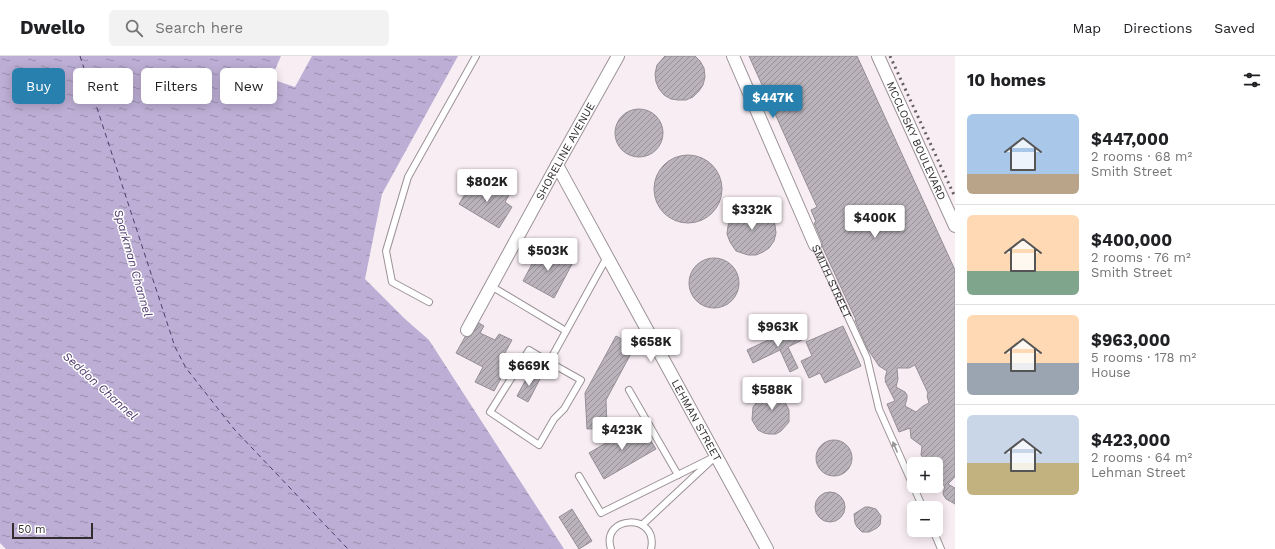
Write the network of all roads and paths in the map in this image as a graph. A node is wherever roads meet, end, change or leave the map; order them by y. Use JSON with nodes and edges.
{"nodes":[{"id":1,"x":476,"y":56,"type":"edge"},
{"id":2,"x":618,"y":56,"type":"edge"},
{"id":3,"x":733,"y":56,"type":"edge"},
{"id":4,"x":880,"y":58,"type":"edge"},
{"id":5,"x":557,"y":165,"type":"junction"},
{"id":6,"x":955,"y":226,"type":"edge"},
{"id":7,"x":815,"y":244,"type":"joint"},
{"id":8,"x":607,"y":257,"type":"junction"},
{"id":9,"x":491,"y":286,"type":"junction"},
{"id":10,"x":429,"y":302,"type":"dead end"},
{"id":11,"x":467,"y":330,"type":"dead end"},
{"id":12,"x":566,"y":331,"type":"junction"},
{"id":13,"x":549,"y":362,"type":"junction"},
{"id":14,"x":629,"y":390,"type":"dead end"},
{"id":15,"x":716,"y":456,"type":"junction"},
{"id":16,"x":678,"y":475,"type":"junction"},
{"id":17,"x":579,"y":476,"type":"dead end"},
{"id":18,"x":920,"y":501,"type":"edge"},
{"id":19,"x":642,"y":525,"type":"junction"},
{"id":20,"x":936,"y":537,"type":"edge"},
{"id":21,"x":611,"y":549,"type":"edge"},
{"id":22,"x":651,"y":549,"type":"edge"},
{"id":23,"x":767,"y":549,"type":"edge"},
{"id":24,"x":941,"y":549,"type":"edge"}],
"edges":[{"from":1,"to":10,"type":"lane"},
{"from":2,"to":5,"type":"street","name":"SHORELINE AVENUE"},
{"from":3,"to":7,"type":"street","name":"SMITH STREET"},
{"from":4,"to":6,"type":"street","name":"MCCLOSKY BOULEVARD"},
{"from":5,"to":8,"type":"street","name":"LEHMAN STREET"},
{"from":5,"to":9,"type":"street","name":"SHORELINE AVENUE"},
{"from":18,"to":7,"type":"lane","name":"SMITH STREET","one_way":true},
{"from":8,"to":12,"type":"lane"},
{"from":8,"to":15,"type":"street","name":"LEHMAN STREET"},
{"from":9,"to":11,"type":"street","name":"SHORELINE AVENUE"},
{"from":9,"to":12,"type":"lane"},
{"from":12,"to":13,"type":"lane"},
{"from":13,"to":13,"type":"lane"},
{"from":14,"to":16,"type":"lane"},
{"from":15,"to":16,"type":"lane"},
{"from":15,"to":19,"type":"lane"},
{"from":15,"to":23,"type":"street","name":"LEHMAN STREET"},
{"from":16,"to":17,"type":"lane"},
{"from":19,"to":21,"type":"lane"},
{"from":19,"to":22,"type":"lane"},
{"from":20,"to":24,"type":"lane"}]}
